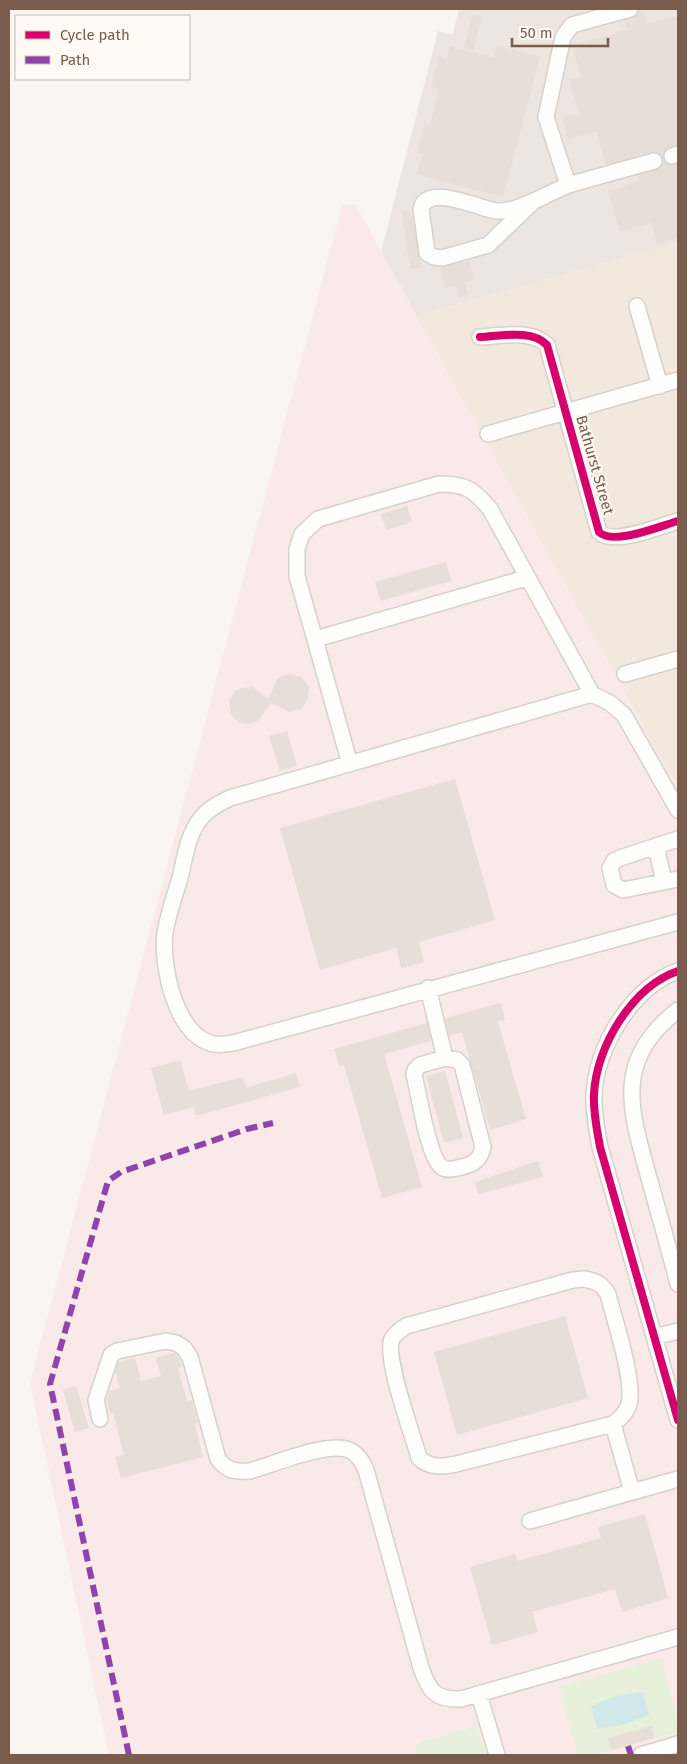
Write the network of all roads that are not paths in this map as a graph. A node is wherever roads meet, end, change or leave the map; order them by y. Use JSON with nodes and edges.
{"nodes":[{"id":1,"x":630,"y":9,"type":"edge"},
{"id":2,"x":654,"y":161,"type":"dead end"},
{"id":3,"x":568,"y":185,"type":"junction"},
{"id":4,"x":534,"y":201,"type":"junction"},
{"id":5,"x":637,"y":306,"type":"dead end"},
{"id":6,"x":480,"y":337,"type":"dead end"},
{"id":7,"x":678,"y":380,"type":"edge"},
{"id":8,"x":660,"y":386,"type":"junction"},
{"id":9,"x":566,"y":412,"type":"junction"},
{"id":10,"x":488,"y":434,"type":"dead end"},
{"id":11,"x":678,"y":521,"type":"edge"},
{"id":12,"x":526,"y":578,"type":"junction"},
{"id":13,"x":316,"y":639,"type":"junction"},
{"id":14,"x":678,"y":659,"type":"edge"},
{"id":15,"x":625,"y":674,"type":"dead end"},
{"id":16,"x":592,"y":694,"type":"junction"},
{"id":17,"x":350,"y":764,"type":"junction"},
{"id":18,"x":678,"y":810,"type":"edge"},
{"id":19,"x":677,"y":843,"type":"edge"},
{"id":20,"x":656,"y":846,"type":"junction"},
{"id":21,"x":671,"y":880,"type":"edge"},
{"id":22,"x":678,"y":922,"type":"edge"},
{"id":23,"x":678,"y":971,"type":"edge"},
{"id":24,"x":428,"y":988,"type":"junction"},
{"id":25,"x":678,"y":1010,"type":"edge"},
{"id":26,"x":445,"y":1058,"type":"junction"},
{"id":27,"x":678,"y":1284,"type":"edge"},
{"id":28,"x":678,"y":1331,"type":"edge"},
{"id":29,"x":654,"y":1337,"type":"junction"},
{"id":30,"x":100,"y":1419,"type":"dead end"},
{"id":31,"x":678,"y":1420,"type":"edge"},
{"id":32,"x":613,"y":1424,"type":"junction"},
{"id":33,"x":678,"y":1480,"type":"edge"},
{"id":34,"x":632,"y":1492,"type":"junction"},
{"id":35,"x":530,"y":1520,"type":"dead end"},
{"id":36,"x":678,"y":1637,"type":"edge"},
{"id":37,"x":480,"y":1694,"type":"junction"},
{"id":38,"x":678,"y":1744,"type":"edge"},
{"id":39,"x":497,"y":1755,"type":"edge"},
{"id":40,"x":641,"y":1755,"type":"edge"}],
"edges":[{"from":1,"to":3,"type":"street"},
{"from":2,"to":3,"type":"street"},
{"from":3,"to":4,"type":"street"},
{"from":4,"to":4,"type":"street"},
{"from":5,"to":8,"type":"street"},
{"from":6,"to":9,"type":"street"},
{"from":7,"to":8,"type":"street"},
{"from":8,"to":9,"type":"street"},
{"from":9,"to":10,"type":"street"},
{"from":9,"to":11,"type":"street","name":"Bathurst Street"},
{"from":12,"to":13,"type":"street"},
{"from":12,"to":13,"type":"street"},
{"from":12,"to":16,"type":"street"},
{"from":13,"to":17,"type":"street"},
{"from":14,"to":15,"type":"street"},
{"from":16,"to":17,"type":"street"},
{"from":16,"to":18,"type":"street"},
{"from":17,"to":24,"type":"street"},
{"from":19,"to":20,"type":"street"},
{"from":20,"to":21,"type":"street"},
{"from":20,"to":21,"type":"street"},
{"from":22,"to":24,"type":"street"},
{"from":23,"to":29,"type":"street"},
{"from":24,"to":26,"type":"street"},
{"from":25,"to":27,"type":"street"},
{"from":26,"to":26,"type":"street"},
{"from":28,"to":29,"type":"street"},
{"from":29,"to":31,"type":"street"},
{"from":30,"to":37,"type":"street"},
{"from":32,"to":32,"type":"street"},
{"from":32,"to":34,"type":"street"},
{"from":33,"to":34,"type":"street"},
{"from":34,"to":35,"type":"street"},
{"from":36,"to":37,"type":"street"},
{"from":37,"to":39,"type":"street"},
{"from":38,"to":40,"type":"street"}]}
